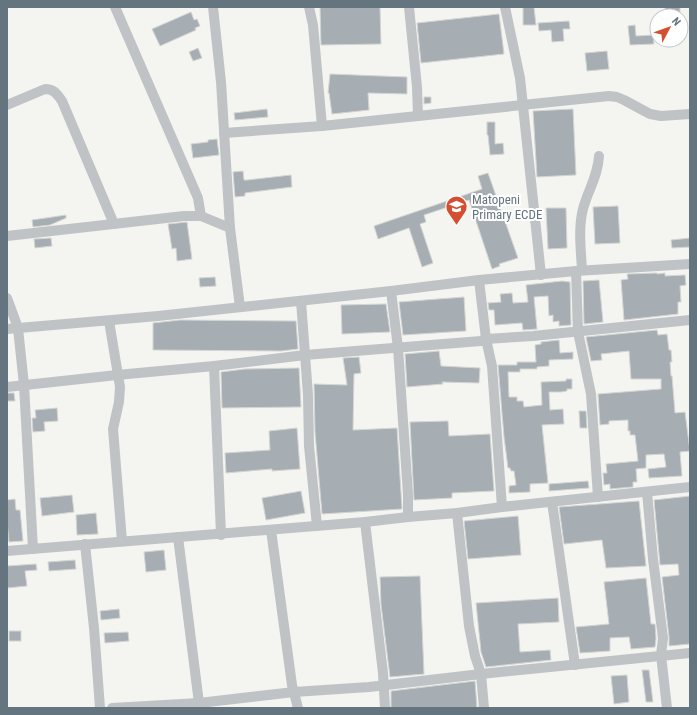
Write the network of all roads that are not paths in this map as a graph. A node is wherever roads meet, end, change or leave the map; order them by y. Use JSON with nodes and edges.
{"nodes":[{"id":1,"x":115,"y":7,"type":"edge"},
{"id":2,"x":213,"y":7,"type":"edge"},
{"id":3,"x":309,"y":7,"type":"edge"},
{"id":4,"x":409,"y":7,"type":"edge"},
{"id":5,"x":505,"y":7,"type":"edge"},
{"id":6,"x":523,"y":104,"type":"junction"},
{"id":7,"x":7,"y":105,"type":"edge"},
{"id":8,"x":690,"y":114,"type":"edge"},
{"id":9,"x":418,"y":116,"type":"junction"},
{"id":10,"x":322,"y":126,"type":"junction"},
{"id":11,"x":224,"y":133,"type":"junction"},
{"id":12,"x":599,"y":156,"type":"dead end"},
{"id":13,"x":201,"y":216,"type":"junction"},
{"id":14,"x":114,"y":224,"type":"junction"},
{"id":15,"x":230,"y":228,"type":"junction"},
{"id":16,"x":7,"y":236,"type":"edge"},
{"id":17,"x":690,"y":264,"type":"edge"},
{"id":18,"x":579,"y":271,"type":"junction"},
{"id":19,"x":540,"y":275,"type":"junction"},
{"id":20,"x":479,"y":280,"type":"junction"},
{"id":21,"x":391,"y":291,"type":"junction"},
{"id":22,"x":7,"y":298,"type":"edge"},
{"id":23,"x":301,"y":301,"type":"junction"},
{"id":24,"x":240,"y":307,"type":"junction"},
{"id":25,"x":690,"y":320,"type":"edge"},
{"id":26,"x":109,"y":321,"type":"junction"},
{"id":27,"x":18,"y":328,"type":"junction"},
{"id":28,"x":7,"y":329,"type":"edge"},
{"id":29,"x":578,"y":332,"type":"junction"},
{"id":30,"x":486,"y":339,"type":"junction"},
{"id":31,"x":398,"y":348,"type":"junction"},
{"id":32,"x":305,"y":355,"type":"junction"},
{"id":33,"x":214,"y":366,"type":"junction"},
{"id":34,"x":117,"y":375,"type":"junction"},
{"id":35,"x":24,"y":385,"type":"junction"},
{"id":36,"x":7,"y":386,"type":"edge"},
{"id":37,"x":690,"y":487,"type":"edge"},
{"id":38,"x":647,"y":492,"type":"junction"},
{"id":39,"x":598,"y":497,"type":"junction"},
{"id":40,"x":552,"y":502,"type":"junction"},
{"id":41,"x":502,"y":507,"type":"junction"},
{"id":42,"x":457,"y":514,"type":"junction"},
{"id":43,"x":408,"y":517,"type":"junction"},
{"id":44,"x":365,"y":522,"type":"junction"},
{"id":45,"x":317,"y":526,"type":"junction"},
{"id":46,"x":270,"y":530,"type":"junction"},
{"id":47,"x":221,"y":535,"type":"junction"},
{"id":48,"x":178,"y":537,"type":"junction"},
{"id":49,"x":122,"y":541,"type":"junction"},
{"id":50,"x":85,"y":544,"type":"junction"},
{"id":51,"x":33,"y":549,"type":"junction"},
{"id":52,"x":7,"y":551,"type":"edge"},
{"id":53,"x":690,"y":653,"type":"edge"},
{"id":54,"x":662,"y":655,"type":"junction"},
{"id":55,"x":575,"y":665,"type":"junction"},
{"id":56,"x":481,"y":674,"type":"junction"},
{"id":57,"x":383,"y":686,"type":"junction"},
{"id":58,"x":294,"y":692,"type":"junction"},
{"id":59,"x":199,"y":703,"type":"junction"},
{"id":60,"x":187,"y":706,"type":"edge"},
{"id":61,"x":100,"y":708,"type":"edge"},
{"id":62,"x":112,"y":708,"type":"edge"},
{"id":63,"x":298,"y":708,"type":"edge"},
{"id":64,"x":385,"y":708,"type":"edge"},
{"id":65,"x":484,"y":708,"type":"edge"},
{"id":66,"x":667,"y":708,"type":"edge"}],
"edges":[{"from":1,"to":13,"type":"street"},
{"from":2,"to":11,"type":"street"},
{"from":3,"to":10,"type":"street"},
{"from":4,"to":9,"type":"street"},
{"from":5,"to":6,"type":"street"},
{"from":6,"to":8,"type":"street"},
{"from":6,"to":9,"type":"street"},
{"from":6,"to":19,"type":"street"},
{"from":7,"to":14,"type":"street"},
{"from":9,"to":10,"type":"street"},
{"from":10,"to":11,"type":"street"},
{"from":11,"to":15,"type":"street"},
{"from":12,"to":18,"type":"street"},
{"from":13,"to":14,"type":"street"},
{"from":13,"to":15,"type":"street"},
{"from":14,"to":16,"type":"street"},
{"from":15,"to":24,"type":"street"},
{"from":17,"to":18,"type":"street"},
{"from":18,"to":19,"type":"street"},
{"from":18,"to":29,"type":"street"},
{"from":19,"to":20,"type":"street"},
{"from":20,"to":21,"type":"street"},
{"from":20,"to":30,"type":"street"},
{"from":21,"to":23,"type":"street"},
{"from":21,"to":31,"type":"street"},
{"from":22,"to":27,"type":"street"},
{"from":23,"to":24,"type":"street"},
{"from":23,"to":32,"type":"street"},
{"from":24,"to":26,"type":"street"},
{"from":25,"to":29,"type":"street"},
{"from":26,"to":27,"type":"street"},
{"from":26,"to":34,"type":"street"},
{"from":27,"to":28,"type":"street"},
{"from":27,"to":35,"type":"street"},
{"from":29,"to":30,"type":"street"},
{"from":29,"to":39,"type":"street"},
{"from":30,"to":31,"type":"street"},
{"from":30,"to":41,"type":"street"},
{"from":31,"to":32,"type":"street"},
{"from":31,"to":43,"type":"street"},
{"from":32,"to":33,"type":"street"},
{"from":32,"to":45,"type":"street"},
{"from":33,"to":34,"type":"street"},
{"from":33,"to":47,"type":"street"},
{"from":34,"to":35,"type":"street"},
{"from":34,"to":49,"type":"street"},
{"from":35,"to":36,"type":"street"},
{"from":35,"to":51,"type":"street"},
{"from":37,"to":38,"type":"street"},
{"from":38,"to":39,"type":"street"},
{"from":38,"to":54,"type":"street"},
{"from":39,"to":40,"type":"street"},
{"from":40,"to":41,"type":"street"},
{"from":40,"to":55,"type":"street"},
{"from":41,"to":42,"type":"street"},
{"from":42,"to":43,"type":"street"},
{"from":42,"to":56,"type":"street"},
{"from":43,"to":44,"type":"street"},
{"from":44,"to":45,"type":"street"},
{"from":44,"to":57,"type":"street"},
{"from":45,"to":46,"type":"street"},
{"from":46,"to":47,"type":"street"},
{"from":46,"to":58,"type":"street"},
{"from":47,"to":48,"type":"street"},
{"from":48,"to":49,"type":"street"},
{"from":48,"to":59,"type":"street"},
{"from":49,"to":50,"type":"street"},
{"from":50,"to":51,"type":"street"},
{"from":50,"to":61,"type":"street"},
{"from":51,"to":52,"type":"street"},
{"from":53,"to":54,"type":"street"},
{"from":54,"to":55,"type":"street"},
{"from":54,"to":66,"type":"street"},
{"from":55,"to":56,"type":"street"},
{"from":56,"to":57,"type":"street"},
{"from":56,"to":65,"type":"street"},
{"from":57,"to":58,"type":"street"},
{"from":57,"to":64,"type":"street"},
{"from":58,"to":59,"type":"street"},
{"from":58,"to":63,"type":"street"},
{"from":59,"to":60,"type":"street"},
{"from":60,"to":62,"type":"street"}]}
